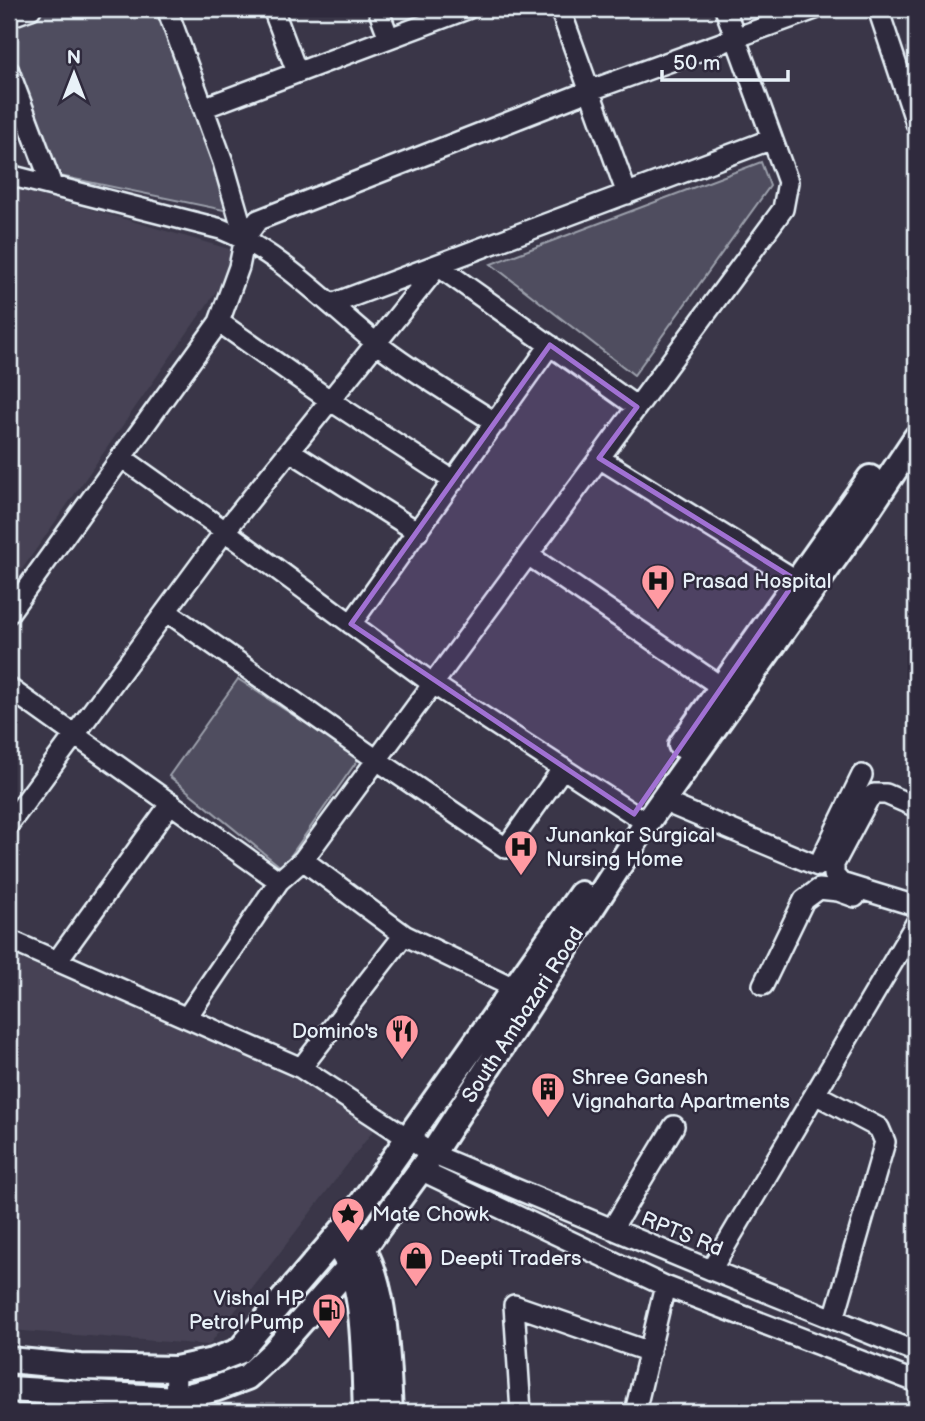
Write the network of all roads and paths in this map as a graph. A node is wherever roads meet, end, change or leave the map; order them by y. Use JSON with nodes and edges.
{"nodes":[{"id":1,"x":31,"y":9,"type":"edge"},
{"id":2,"x":167,"y":9,"type":"edge"},
{"id":3,"x":273,"y":9,"type":"edge"},
{"id":4,"x":378,"y":9,"type":"edge"},
{"id":5,"x":467,"y":9,"type":"edge"},
{"id":6,"x":560,"y":9,"type":"edge"},
{"id":7,"x":724,"y":9,"type":"edge"},
{"id":8,"x":815,"y":9,"type":"edge"},
{"id":9,"x":878,"y":9,"type":"edge"},
{"id":10,"x":9,"y":17,"type":"edge"},
{"id":11,"x":736,"y":37,"type":"junction"},
{"id":12,"x":389,"y":38,"type":"junction"},
{"id":13,"x":9,"y":71,"type":"edge"},
{"id":14,"x":297,"y":72,"type":"junction"},
{"id":15,"x":591,"y":90,"type":"junction"},
{"id":16,"x":203,"y":108,"type":"junction"},
{"id":17,"x":916,"y":123,"type":"edge"},
{"id":18,"x":772,"y":139,"type":"junction"},
{"id":19,"x":9,"y":175,"type":"edge"},
{"id":20,"x":52,"y":185,"type":"junction"},
{"id":21,"x":627,"y":194,"type":"junction"},
{"id":22,"x":245,"y":238,"type":"junction"},
{"id":23,"x":438,"y":266,"type":"junction"},
{"id":24,"x":332,"y":304,"type":"junction"},
{"id":25,"x":219,"y":322,"type":"junction"},
{"id":26,"x":377,"y":344,"type":"junction"},
{"id":27,"x":550,"y":345,"type":"junction"},
{"id":28,"x":331,"y":401,"type":"junction"},
{"id":29,"x":637,"y":407,"type":"junction"},
{"id":30,"x":916,"y":418,"type":"edge"},
{"id":31,"x":496,"y":423,"type":"junction"},
{"id":32,"x":916,"y":438,"type":"edge"},
{"id":33,"x":290,"y":452,"type":"junction"},
{"id":34,"x":121,"y":457,"type":"junction"},
{"id":35,"x":599,"y":458,"type":"junction"},
{"id":36,"x":454,"y":481,"type":"junction"},
{"id":37,"x":225,"y":531,"type":"junction"},
{"id":38,"x":418,"y":532,"type":"junction"},
{"id":39,"x":528,"y":555,"type":"junction"},
{"id":40,"x":796,"y":580,"type":"junction"},
{"id":41,"x":166,"y":611,"type":"junction"},
{"id":42,"x":9,"y":613,"type":"edge"},
{"id":43,"x":351,"y":624,"type":"junction"},
{"id":44,"x":433,"y":684,"type":"junction"},
{"id":45,"x":720,"y":686,"type":"junction"},
{"id":46,"x":9,"y":688,"type":"edge"},
{"id":47,"x":75,"y":735,"type":"junction"},
{"id":48,"x":377,"y":760,"type":"junction"},
{"id":49,"x":563,"y":768,"type":"junction"},
{"id":50,"x":862,"y":775,"type":"dead end"},
{"id":51,"x":662,"y":801,"type":"junction"},
{"id":52,"x":171,"y":803,"type":"junction"},
{"id":53,"x":916,"y":807,"type":"edge"},
{"id":54,"x":640,"y":818,"type":"junction"},
{"id":55,"x":9,"y":824,"type":"edge"},
{"id":56,"x":303,"y":860,"type":"junction"},
{"id":57,"x":279,"y":881,"type":"junction"},
{"id":58,"x":916,"y":906,"type":"edge"},
{"id":59,"x":916,"y":921,"type":"edge"},
{"id":60,"x":404,"y":934,"type":"junction"},
{"id":61,"x":9,"y":940,"type":"edge"},
{"id":62,"x":57,"y":961,"type":"junction"},
{"id":63,"x":762,"y":985,"type":"dead end"},
{"id":64,"x":514,"y":988,"type":"junction"},
{"id":65,"x":187,"y":1017,"type":"junction"},
{"id":66,"x":301,"y":1068,"type":"junction"},
{"id":67,"x":815,"y":1094,"type":"junction"},
{"id":68,"x":674,"y":1126,"type":"dead end"},
{"id":69,"x":407,"y":1138,"type":"junction"},
{"id":70,"x":426,"y":1162,"type":"junction"},
{"id":71,"x":612,"y":1229,"type":"junction"},
{"id":72,"x":339,"y":1234,"type":"junction"},
{"id":73,"x":358,"y":1257,"type":"junction"},
{"id":74,"x":710,"y":1270,"type":"junction"},
{"id":75,"x":665,"y":1286,"type":"junction"},
{"id":76,"x":834,"y":1319,"type":"junction"},
{"id":77,"x":650,"y":1352,"type":"junction"},
{"id":78,"x":916,"y":1352,"type":"edge"},
{"id":79,"x":9,"y":1360,"type":"edge"},
{"id":80,"x":176,"y":1369,"type":"junction"},
{"id":81,"x":916,"y":1382,"type":"edge"},
{"id":82,"x":9,"y":1389,"type":"edge"},
{"id":83,"x":175,"y":1406,"type":"edge"},
{"id":84,"x":366,"y":1412,"type":"edge"},
{"id":85,"x":390,"y":1412,"type":"edge"},
{"id":86,"x":521,"y":1412,"type":"edge"},
{"id":87,"x":635,"y":1412,"type":"edge"}],
"edges":[{"from":1,"to":10,"type":"street"},
{"from":2,"to":16,"type":"street"},
{"from":3,"to":14,"type":"street"},
{"from":4,"to":12,"type":"street"},
{"from":5,"to":12,"type":"street"},
{"from":6,"to":15,"type":"street"},
{"from":7,"to":11,"type":"street"},
{"from":8,"to":11,"type":"street"},
{"from":9,"to":17,"type":"street"},
{"from":11,"to":15,"type":"street"},
{"from":11,"to":18,"type":"street"},
{"from":12,"to":14,"type":"street"},
{"from":13,"to":20,"type":"street"},
{"from":14,"to":16,"type":"street"},
{"from":15,"to":21,"type":"street"},
{"from":15,"to":22,"type":"street"},
{"from":16,"to":22,"type":"street"},
{"from":18,"to":21,"type":"street"},
{"from":18,"to":29,"type":"street"},
{"from":19,"to":20,"type":"street"},
{"from":20,"to":22,"type":"street"},
{"from":21,"to":23,"type":"street"},
{"from":22,"to":24,"type":"street"},
{"from":22,"to":25,"type":"street"},
{"from":23,"to":24,"type":"street"},
{"from":23,"to":26,"type":"street"},
{"from":23,"to":27,"type":"street"},
{"from":24,"to":26,"type":"street"},
{"from":25,"to":28,"type":"street"},
{"from":25,"to":34,"type":"street"},
{"from":26,"to":28,"type":"street"},
{"from":26,"to":31,"type":"street"},
{"from":27,"to":29,"type":"street"},
{"from":27,"to":31,"type":"street"},
{"from":28,"to":33,"type":"street"},
{"from":28,"to":36,"type":"street"},
{"from":29,"to":35,"type":"street"},
{"from":30,"to":40,"type":"main road","name":"South Ambazari Road"},
{"from":31,"to":36,"type":"street"},
{"from":32,"to":51,"type":"main road","name":"South Ambazari Road"},
{"from":33,"to":37,"type":"street"},
{"from":33,"to":38,"type":"street"},
{"from":34,"to":37,"type":"street"},
{"from":34,"to":42,"type":"street"},
{"from":35,"to":39,"type":"street"},
{"from":35,"to":40,"type":"street"},
{"from":36,"to":38,"type":"street"},
{"from":37,"to":41,"type":"street"},
{"from":37,"to":43,"type":"street"},
{"from":38,"to":43,"type":"street"},
{"from":39,"to":44,"type":"street"},
{"from":39,"to":45,"type":"street"},
{"from":40,"to":45,"type":"main road","name":"South Ambazari Road"},
{"from":41,"to":47,"type":"street"},
{"from":41,"to":48,"type":"street"},
{"from":43,"to":44,"type":"street"},
{"from":44,"to":48,"type":"street"},
{"from":44,"to":49,"type":"street"},
{"from":45,"to":54,"type":"main road","name":"South Ambazari Road"},
{"from":46,"to":47,"type":"street"},
{"from":47,"to":52,"type":"street"},
{"from":47,"to":55,"type":"street"},
{"from":48,"to":49,"type":"street"},
{"from":48,"to":56,"type":"street"},
{"from":49,"to":54,"type":"street"},
{"from":50,"to":51,"type":"street"},
{"from":51,"to":54,"type":"main road","name":"South Ambazari Road"},
{"from":52,"to":57,"type":"street"},
{"from":52,"to":62,"type":"street"},
{"from":53,"to":58,"type":"street"},
{"from":54,"to":64,"type":"main road","name":"South Ambazari Road"},
{"from":54,"to":70,"type":"main road","name":"South Ambazari Road"},
{"from":56,"to":57,"type":"street"},
{"from":56,"to":60,"type":"street"},
{"from":57,"to":65,"type":"street"},
{"from":59,"to":63,"type":"street"},
{"from":59,"to":67,"type":"street"},
{"from":59,"to":74,"type":"street"},
{"from":60,"to":64,"type":"street"},
{"from":60,"to":66,"type":"street"},
{"from":61,"to":62,"type":"street"},
{"from":62,"to":65,"type":"street"},
{"from":64,"to":69,"type":"main road","name":"South Ambazari Road"},
{"from":65,"to":66,"type":"street"},
{"from":66,"to":69,"type":"street"},
{"from":67,"to":74,"type":"street"},
{"from":67,"to":76,"type":"street"},
{"from":68,"to":71,"type":"street"},
{"from":69,"to":70,"type":"street"},
{"from":69,"to":72,"type":"main road","name":"South Ambazari Road"},
{"from":70,"to":71,"type":"street","name":"RPTS Rd"},
{"from":70,"to":73,"type":"main road","name":"South Ambazari Road"},
{"from":70,"to":75,"type":"street"},
{"from":71,"to":74,"type":"street","name":"RPTS Rd"},
{"from":72,"to":73,"type":"main road"},
{"from":72,"to":80,"type":"main road","name":"South Ambazari Road"},
{"from":73,"to":83,"type":"main road","name":"South Ambazari Road"},
{"from":73,"to":84,"type":"main road"},
{"from":73,"to":85,"type":"main road"},
{"from":74,"to":76,"type":"street","name":"RPTS Rd"},
{"from":75,"to":77,"type":"street"},
{"from":75,"to":81,"type":"street"},
{"from":76,"to":78,"type":"street","name":"RPTS Rd"},
{"from":77,"to":86,"type":"street"},
{"from":77,"to":87,"type":"street"},
{"from":79,"to":80,"type":"main road","name":"South Ambazari Road"},
{"from":80,"to":83,"type":"street"},
{"from":82,"to":83,"type":"main road","name":"South Ambazari Road"}]}
